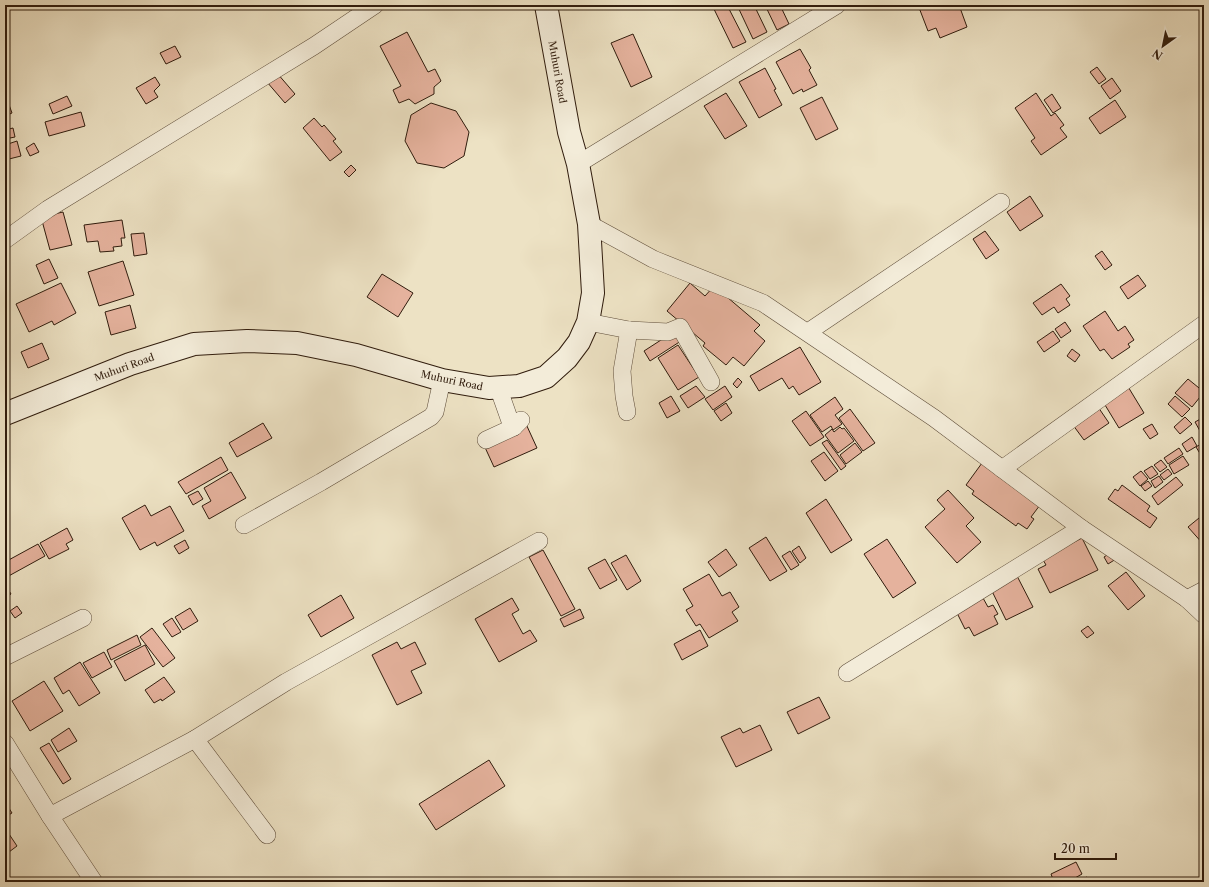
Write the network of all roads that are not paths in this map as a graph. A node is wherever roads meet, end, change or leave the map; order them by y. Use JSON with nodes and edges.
{"nodes":[{"id":1,"x":375,"y":5,"type":"edge"},
{"id":2,"x":838,"y":5,"type":"edge"},
{"id":3,"x":549,"y":6,"type":"edge"},
{"id":4,"x":578,"y":164,"type":"junction"},
{"id":5,"x":1001,"y":202,"type":"dead end"},
{"id":6,"x":589,"y":224,"type":"junction"},
{"id":7,"x":5,"y":240,"type":"edge"},
{"id":8,"x":588,"y":322,"type":"junction"},
{"id":9,"x":1204,"y":324,"type":"edge"},
{"id":10,"x":629,"y":330,"type":"junction"},
{"id":11,"x":808,"y":332,"type":"junction"},
{"id":12,"x":442,"y":380,"type":"junction"},
{"id":13,"x":711,"y":382,"type":"dead end"},
{"id":14,"x":498,"y":387,"type":"junction"},
{"id":15,"x":627,"y":412,"type":"dead end"},
{"id":16,"x":5,"y":414,"type":"edge"},
{"id":17,"x":486,"y":440,"type":"dead end"},
{"id":18,"x":1002,"y":469,"type":"junction"},
{"id":19,"x":244,"y":525,"type":"dead end"},
{"id":20,"x":1081,"y":528,"type":"junction"},
{"id":21,"x":539,"y":540,"type":"dead end"},
{"id":22,"x":1204,"y":590,"type":"edge"},
{"id":23,"x":1187,"y":599,"type":"junction"},
{"id":24,"x":1204,"y":615,"type":"edge"},
{"id":25,"x":83,"y":618,"type":"dead end"},
{"id":26,"x":5,"y":657,"type":"edge"},
{"id":27,"x":847,"y":673,"type":"dead end"},
{"id":28,"x":195,"y":739,"type":"junction"},
{"id":29,"x":5,"y":743,"type":"edge"},
{"id":30,"x":50,"y":816,"type":"junction"},
{"id":31,"x":267,"y":835,"type":"dead end"},
{"id":32,"x":94,"y":882,"type":"edge"}],
"edges":[{"from":1,"to":7,"type":"street"},
{"from":2,"to":4,"type":"street"},
{"from":3,"to":4,"type":"main road","name":"Muhuri Road"},
{"from":4,"to":6,"type":"main road","name":"Muhuri Road"},
{"from":5,"to":11,"type":"street"},
{"from":6,"to":8,"type":"main road","name":"Muhuri Road"},
{"from":6,"to":11,"type":"street"},
{"from":8,"to":10,"type":"street"},
{"from":8,"to":14,"type":"main road","name":"Muhuri Road"},
{"from":9,"to":18,"type":"street"},
{"from":10,"to":13,"type":"street"},
{"from":10,"to":15,"type":"street"},
{"from":11,"to":18,"type":"street"},
{"from":12,"to":14,"type":"main road","name":"Muhuri Road"},
{"from":12,"to":16,"type":"main road","name":"Muhuri Road"},
{"from":12,"to":19,"type":"street"},
{"from":14,"to":17,"type":"street"},
{"from":18,"to":20,"type":"street"},
{"from":20,"to":23,"type":"street"},
{"from":20,"to":27,"type":"street"},
{"from":21,"to":28,"type":"street"},
{"from":22,"to":23,"type":"street"},
{"from":23,"to":24,"type":"street"},
{"from":25,"to":26,"type":"street"},
{"from":28,"to":30,"type":"street"},
{"from":28,"to":31,"type":"street"},
{"from":29,"to":30,"type":"street"},
{"from":30,"to":32,"type":"street"}]}
